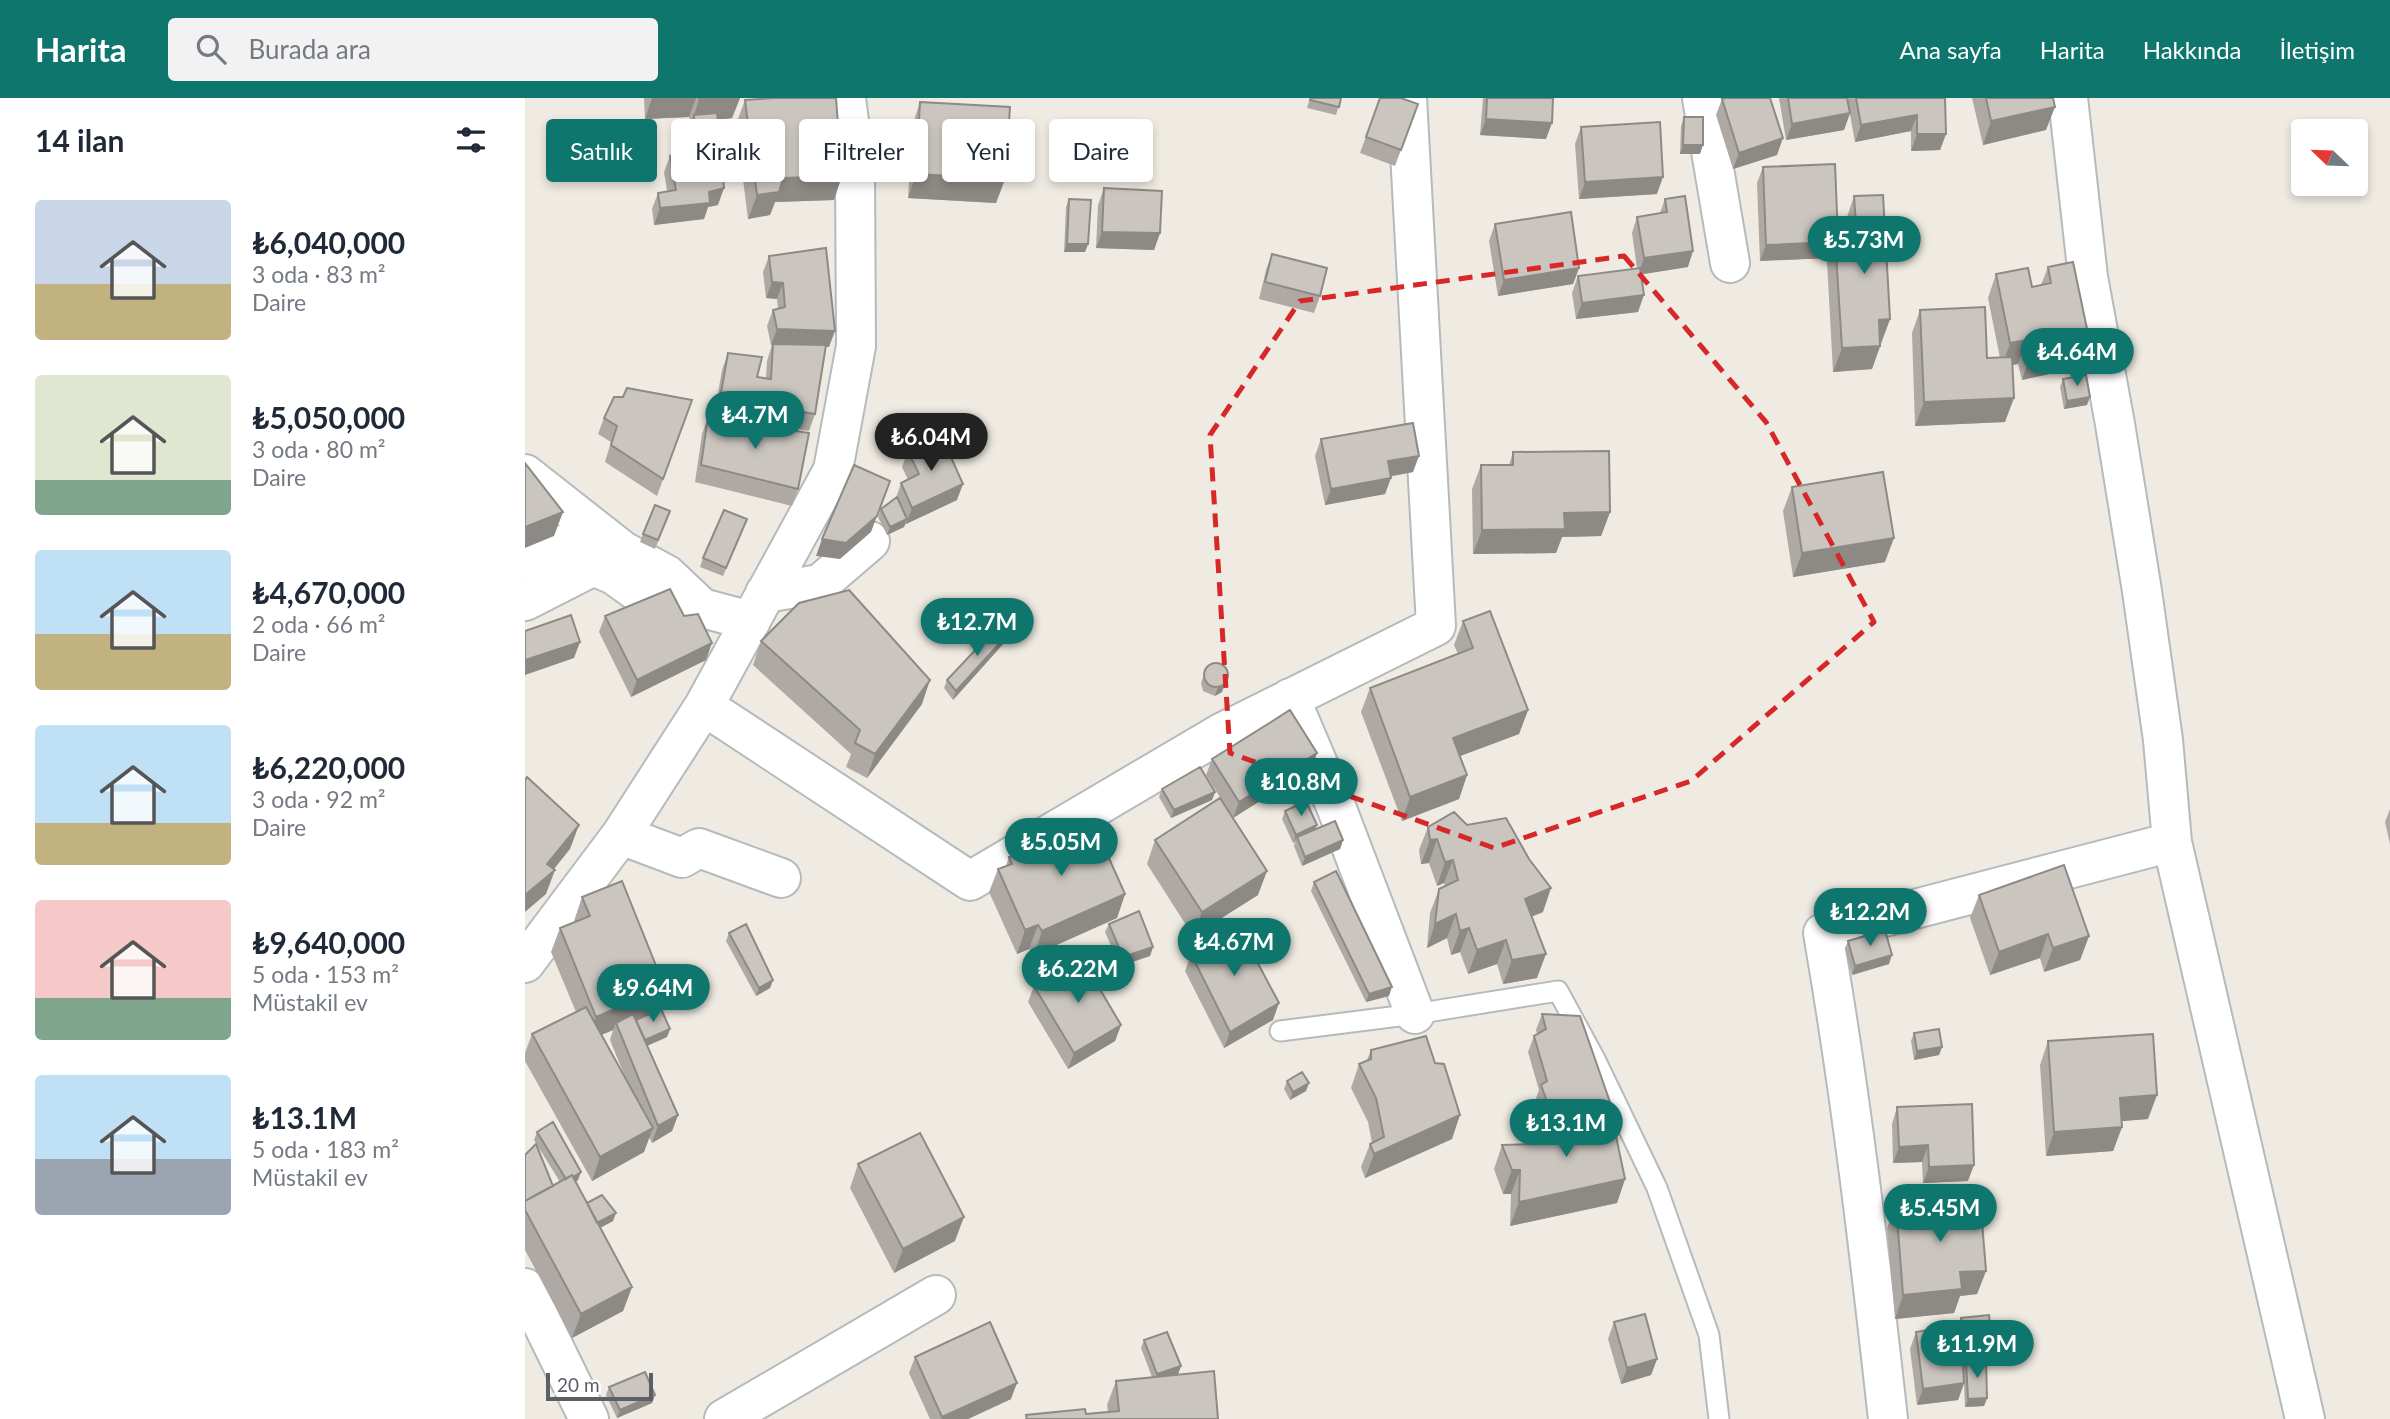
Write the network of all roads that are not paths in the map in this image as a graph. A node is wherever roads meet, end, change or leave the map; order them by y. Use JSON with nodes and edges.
{"nodes":[{"id":1,"x":846,"y":98,"type":"edge"},
{"id":2,"x":1407,"y":98,"type":"edge"},
{"id":3,"x":1702,"y":98,"type":"edge"},
{"id":4,"x":2068,"y":98,"type":"edge"},
{"id":5,"x":1730,"y":263,"type":"dead end"},
{"id":6,"x":525,"y":474,"type":"edge"},
{"id":7,"x":870,"y":541,"type":"edge"},
{"id":8,"x":525,"y":561,"type":"edge"},
{"id":9,"x":602,"y":561,"type":"junction"},
{"id":10,"x":525,"y":601,"type":"edge"},
{"id":11,"x":653,"y":603,"type":"edge"},
{"id":12,"x":758,"y":607,"type":"junction"},
{"id":13,"x":1290,"y":698,"type":"junction"},
{"id":14,"x":704,"y":706,"type":"junction"},
{"id":15,"x":621,"y":835,"type":"junction"},
{"id":16,"x":2172,"y":842,"type":"junction"},
{"id":17,"x":781,"y":878,"type":"dead end"},
{"id":18,"x":525,"y":962,"type":"edge"},
{"id":19,"x":1415,"y":1014,"type":"junction"},
{"id":20,"x":1280,"y":1031,"type":"dead end"},
{"id":21,"x":525,"y":1288,"type":"edge"},
{"id":22,"x":936,"y":1296,"type":"dead end"},
{"id":23,"x":589,"y":1419,"type":"edge"},
{"id":24,"x":724,"y":1419,"type":"edge"},
{"id":25,"x":1719,"y":1419,"type":"edge"},
{"id":26,"x":1888,"y":1419,"type":"edge"},
{"id":27,"x":2305,"y":1419,"type":"edge"}],
"edges":[{"from":1,"to":12,"type":"street"},
{"from":2,"to":13,"type":"street"},
{"from":3,"to":5,"type":"street"},
{"from":4,"to":16,"type":"street"},
{"from":6,"to":9,"type":"street"},
{"from":7,"to":12,"type":"street"},
{"from":8,"to":9,"type":"street"},
{"from":9,"to":10,"type":"street"},
{"from":9,"to":11,"type":"street"},
{"from":9,"to":12,"type":"street"},
{"from":12,"to":14,"type":"street"},
{"from":13,"to":14,"type":"street"},
{"from":13,"to":19,"type":"street"},
{"from":14,"to":15,"type":"street"},
{"from":15,"to":17,"type":"street"},
{"from":15,"to":18,"type":"street"},
{"from":16,"to":26,"type":"street"},
{"from":16,"to":27,"type":"street"},
{"from":19,"to":20,"type":"lane"},
{"from":19,"to":25,"type":"lane"},
{"from":21,"to":23,"type":"street"},
{"from":22,"to":24,"type":"street"}]}
